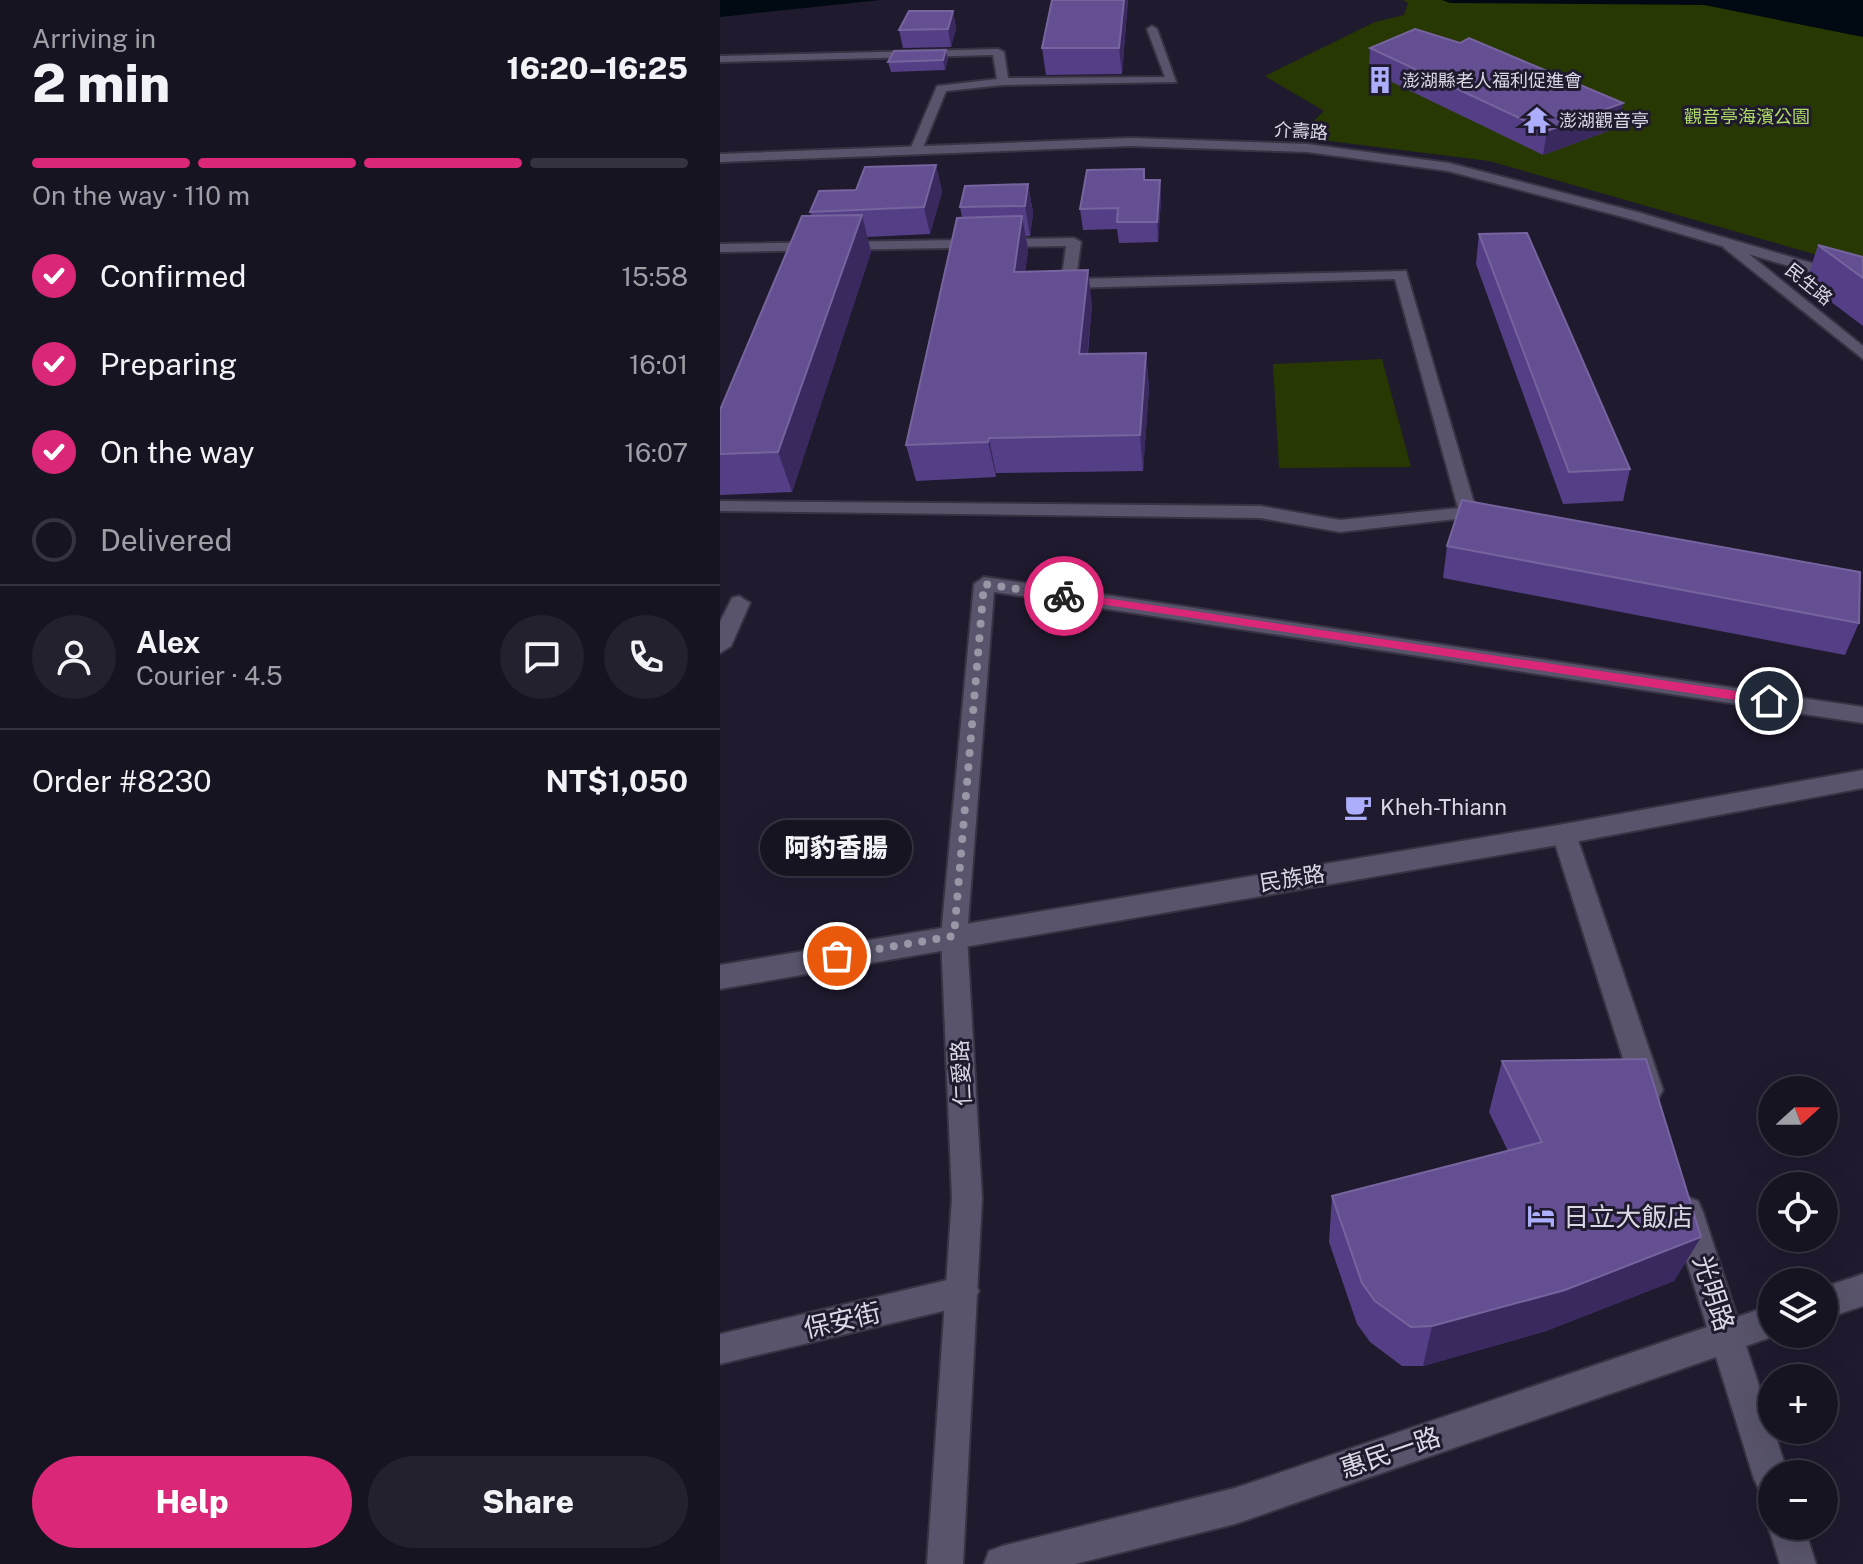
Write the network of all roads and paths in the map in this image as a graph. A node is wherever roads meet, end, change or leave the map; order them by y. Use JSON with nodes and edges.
{"nodes":[{"id":1,"x":1152,"y":29,"type":"dead end"},
{"id":2,"x":720,"y":59,"type":"edge"},
{"id":3,"x":1003,"y":82,"type":"junction"},
{"id":4,"x":916,"y":150,"type":"junction"},
{"id":5,"x":720,"y":158,"type":"edge"},
{"id":6,"x":1729,"y":245,"type":"junction"},
{"id":7,"x":720,"y":248,"type":"edge"},
{"id":8,"x":1863,"y":283,"type":"edge"},
{"id":9,"x":1863,"y":354,"type":"edge"},
{"id":10,"x":720,"y":506,"type":"edge"},
{"id":11,"x":739,"y":603,"type":"dead end"},
{"id":12,"x":720,"y":646,"type":"edge"},
{"id":13,"x":1863,"y":715,"type":"edge"},
{"id":14,"x":1863,"y":779,"type":"edge"},
{"id":15,"x":1564,"y":834,"type":"junction"},
{"id":16,"x":954,"y":936,"type":"junction"},
{"id":17,"x":720,"y":977,"type":"edge"},
{"id":18,"x":1658,"y":1123,"type":"edge"},
{"id":19,"x":1678,"y":1183,"type":"edge"},
{"id":20,"x":1863,"y":1290,"type":"edge"},
{"id":21,"x":964,"y":1291,"type":"junction"},
{"id":22,"x":1838,"y":1298,"type":"edge"},
{"id":23,"x":1758,"y":1325,"type":"edge"},
{"id":24,"x":1727,"y":1335,"type":"junction"},
{"id":25,"x":720,"y":1349,"type":"edge"},
{"id":26,"x":1766,"y":1460,"type":"edge"},
{"id":27,"x":1790,"y":1540,"type":"edge"},
{"id":28,"x":945,"y":1564,"type":"edge"},
{"id":29,"x":1002,"y":1564,"type":"edge"},
{"id":30,"x":1798,"y":1564,"type":"edge"}],
"edges":[{"from":1,"to":3,"type":"lane"},
{"from":2,"to":3,"type":"lane"},
{"from":3,"to":4,"type":"lane"},
{"from":4,"to":5,"type":"street","name":"介壽路"},
{"from":4,"to":6,"type":"street","name":"介壽路"},
{"from":6,"to":8,"type":"street","name":"介壽路"},
{"from":6,"to":9,"type":"street","name":"民生路"},
{"from":7,"to":10,"type":"lane"},
{"from":11,"to":12,"type":"street"},
{"from":13,"to":16,"type":"street","name":"仁愛路"},
{"from":14,"to":15,"type":"street","name":"民族路"},
{"from":15,"to":16,"type":"street","name":"民族路"},
{"from":15,"to":18,"type":"street"},
{"from":16,"to":17,"type":"street","name":"民族路"},
{"from":16,"to":21,"type":"street","name":"仁愛路"},
{"from":19,"to":24,"type":"street","name":"光明路"},
{"from":20,"to":22,"type":"street"},
{"from":21,"to":25,"type":"lane","name":"保安街"},
{"from":21,"to":28,"type":"street","name":"仁愛路"},
{"from":23,"to":24,"type":"street","name":"惠民一路"},
{"from":24,"to":26,"type":"street","name":"光明路"},
{"from":24,"to":29,"type":"street","name":"惠民一路"},
{"from":27,"to":30,"type":"street"}]}
